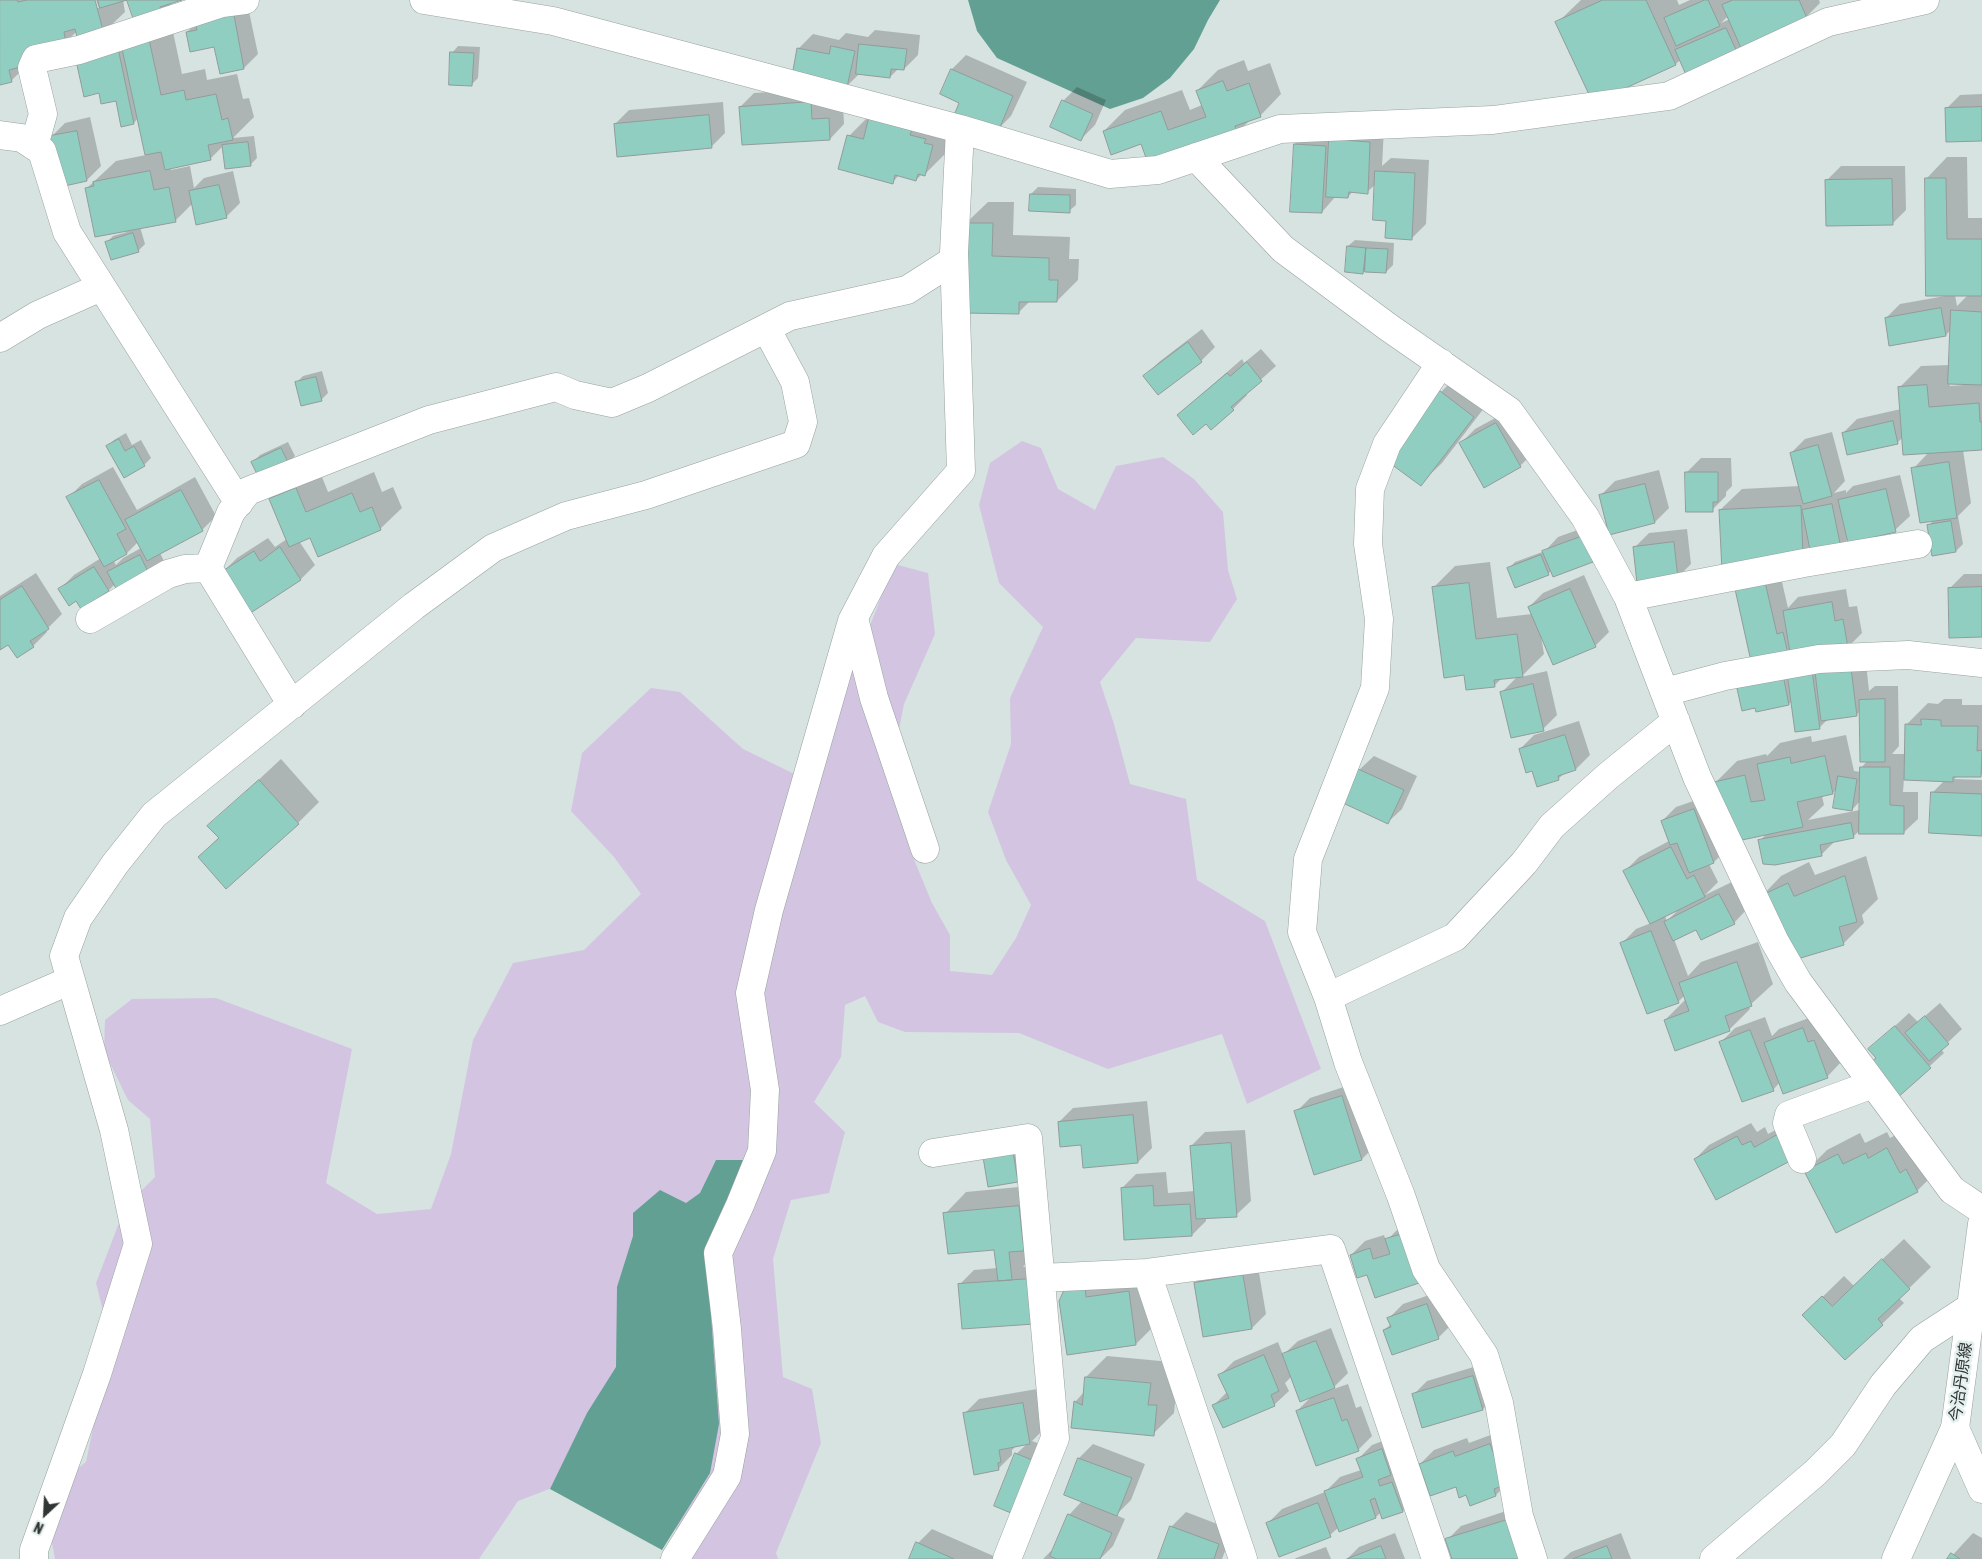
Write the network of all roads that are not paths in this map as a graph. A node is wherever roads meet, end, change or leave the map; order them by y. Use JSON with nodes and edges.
{"nodes":[{"id":1,"x":242,"y":0,"type":"edge"},
{"id":2,"x":424,"y":0,"type":"edge"},
{"id":3,"x":1925,"y":0,"type":"edge"},
{"id":4,"x":1821,"y":12,"type":"edge"},
{"id":5,"x":960,"y":130,"type":"junction"},
{"id":6,"x":0,"y":135,"type":"edge"},
{"id":7,"x":34,"y":146,"type":"junction"},
{"id":8,"x":1196,"y":157,"type":"junction"},
{"id":9,"x":954,"y":260,"type":"junction"},
{"id":10,"x":101,"y":287,"type":"junction"},
{"id":11,"x":766,"y":328,"type":"junction"},
{"id":12,"x":0,"y":338,"type":"edge"},
{"id":13,"x":1441,"y":363,"type":"junction"},
{"id":14,"x":239,"y":503,"type":"junction"},
{"id":15,"x":1918,"y":544,"type":"dead end"},
{"id":16,"x":208,"y":568,"type":"junction"},
{"id":17,"x":1628,"y":597,"type":"junction"},
{"id":18,"x":854,"y":618,"type":"junction"},
{"id":19,"x":90,"y":619,"type":"dead end"},
{"id":20,"x":1982,"y":663,"type":"edge"},
{"id":21,"x":1665,"y":692,"type":"junction"},
{"id":22,"x":292,"y":705,"type":"junction"},
{"id":23,"x":1676,"y":721,"type":"junction"},
{"id":24,"x":925,"y":848,"type":"dead end"},
{"id":25,"x":71,"y":980,"type":"junction"},
{"id":26,"x":1328,"y":997,"type":"junction"},
{"id":27,"x":0,"y":1011,"type":"edge"},
{"id":28,"x":1873,"y":1084,"type":"junction"},
{"id":29,"x":934,"y":1153,"type":"dead end"},
{"id":30,"x":1802,"y":1159,"type":"dead end"},
{"id":31,"x":1982,"y":1210,"type":"edge"},
{"id":32,"x":1982,"y":1224,"type":"edge"},
{"id":33,"x":1147,"y":1273,"type":"junction"},
{"id":34,"x":1040,"y":1278,"type":"junction"},
{"id":35,"x":1971,"y":1307,"type":"junction"},
{"id":36,"x":1955,"y":1428,"type":"junction"},
{"id":37,"x":1982,"y":1489,"type":"edge"},
{"id":38,"x":34,"y":1559,"type":"edge"},
{"id":39,"x":675,"y":1559,"type":"edge"},
{"id":40,"x":1007,"y":1559,"type":"edge"},
{"id":41,"x":1243,"y":1559,"type":"edge"},
{"id":42,"x":1436,"y":1559,"type":"edge"},
{"id":43,"x":1533,"y":1559,"type":"edge"},
{"id":44,"x":1714,"y":1559,"type":"edge"},
{"id":45,"x":1896,"y":1559,"type":"edge"}],
"edges":[{"from":1,"to":7,"type":"street"},
{"from":2,"to":5,"type":"street"},
{"from":3,"to":4,"type":"street"},
{"from":4,"to":8,"type":"street"},
{"from":5,"to":8,"type":"street"},
{"from":5,"to":9,"type":"street"},
{"from":6,"to":7,"type":"street"},
{"from":7,"to":10,"type":"street"},
{"from":8,"to":13,"type":"street"},
{"from":9,"to":11,"type":"street"},
{"from":9,"to":18,"type":"street"},
{"from":10,"to":12,"type":"street"},
{"from":10,"to":14,"type":"street"},
{"from":11,"to":14,"type":"street"},
{"from":11,"to":22,"type":"street"},
{"from":13,"to":17,"type":"street"},
{"from":13,"to":26,"type":"street"},
{"from":14,"to":16,"type":"street"},
{"from":15,"to":17,"type":"street"},
{"from":16,"to":19,"type":"street"},
{"from":16,"to":22,"type":"street"},
{"from":17,"to":21,"type":"street"},
{"from":18,"to":24,"type":"street"},
{"from":18,"to":39,"type":"street"},
{"from":20,"to":21,"type":"street"},
{"from":21,"to":23,"type":"street"},
{"from":22,"to":25,"type":"street"},
{"from":23,"to":26,"type":"street"},
{"from":23,"to":28,"type":"street"},
{"from":25,"to":27,"type":"street"},
{"from":25,"to":38,"type":"street"},
{"from":26,"to":43,"type":"street"},
{"from":28,"to":30,"type":"street"},
{"from":28,"to":31,"type":"street"},
{"from":29,"to":34,"type":"street"},
{"from":32,"to":35,"type":"street","name":"今治丹原線"},
{"from":33,"to":34,"type":"street"},
{"from":33,"to":41,"type":"street"},
{"from":33,"to":42,"type":"street"},
{"from":34,"to":40,"type":"street"},
{"from":35,"to":36,"type":"street","name":"今治丹原線"},
{"from":35,"to":44,"type":"street"},
{"from":36,"to":37,"type":"street"},
{"from":36,"to":45,"type":"street","name":"今治丹原線"}]}
